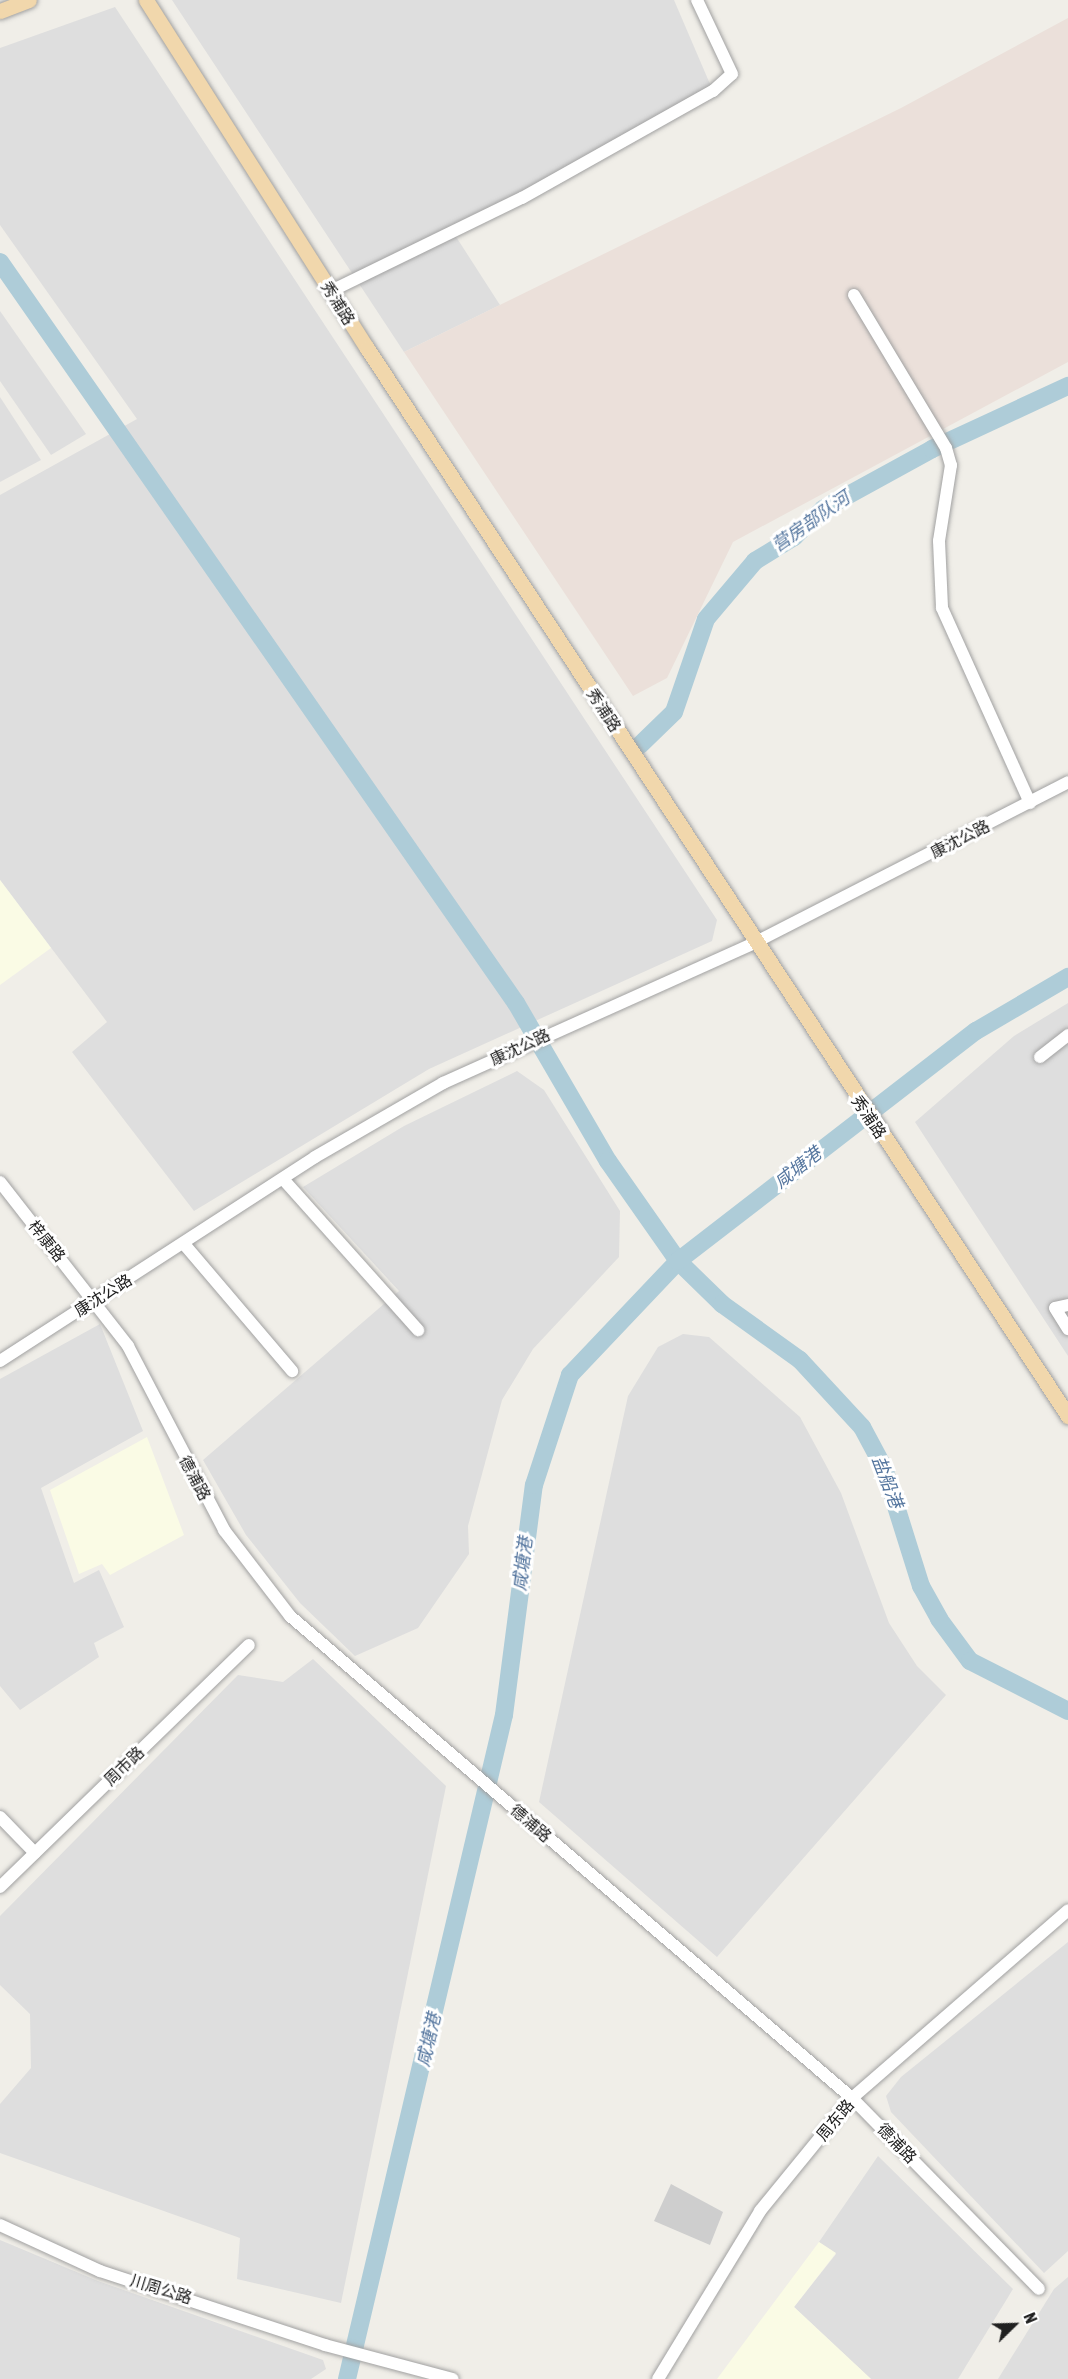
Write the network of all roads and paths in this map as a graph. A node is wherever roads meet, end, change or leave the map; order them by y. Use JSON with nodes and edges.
{"nodes":[{"id":1,"x":29,"y":0,"type":"edge"},
{"id":2,"x":146,"y":0,"type":"edge"},
{"id":3,"x":697,"y":0,"type":"edge"},
{"id":4,"x":0,"y":11,"type":"edge"},
{"id":5,"x":331,"y":291,"type":"junction"},
{"id":6,"x":854,"y":295,"type":"dead end"},
{"id":7,"x":1068,"y":782,"type":"edge"},
{"id":8,"x":1030,"y":803,"type":"junction"},
{"id":9,"x":754,"y":943,"type":"junction"},
{"id":10,"x":1068,"y":1035,"type":"edge"},
{"id":11,"x":1040,"y":1057,"type":"dead end"},
{"id":12,"x":283,"y":1179,"type":"junction"},
{"id":13,"x":0,"y":1182,"type":"edge"},
{"id":14,"x":184,"y":1244,"type":"junction"},
{"id":15,"x":94,"y":1301,"type":"junction"},
{"id":16,"x":1068,"y":1305,"type":"edge"},
{"id":17,"x":1068,"y":1329,"type":"edge"},
{"id":18,"x":418,"y":1330,"type":"dead end"},
{"id":19,"x":0,"y":1361,"type":"edge"},
{"id":20,"x":292,"y":1371,"type":"dead end"},
{"id":21,"x":1068,"y":1416,"type":"edge"},
{"id":22,"x":249,"y":1645,"type":"dead end"},
{"id":23,"x":0,"y":1817,"type":"edge"},
{"id":24,"x":35,"y":1853,"type":"junction"},
{"id":25,"x":0,"y":1887,"type":"edge"},
{"id":26,"x":1068,"y":1910,"type":"edge"},
{"id":27,"x":852,"y":2098,"type":"junction"},
{"id":28,"x":0,"y":2225,"type":"edge"},
{"id":29,"x":1039,"y":2289,"type":"dead end"},
{"id":30,"x":453,"y":2379,"type":"edge"},
{"id":31,"x":658,"y":2379,"type":"edge"}],
"edges":[{"from":1,"to":4,"type":"main road"},
{"from":2,"to":5,"type":"main road","name":"秀浦路"},
{"from":3,"to":5,"type":"street"},
{"from":5,"to":9,"type":"main road","name":"秀浦路"},
{"from":6,"to":8,"type":"street"},
{"from":7,"to":8,"type":"street","name":"康沈公路"},
{"from":8,"to":9,"type":"street","name":"康沈公路"},
{"from":9,"to":12,"type":"street","name":"康沈公路"},
{"from":9,"to":21,"type":"main road","name":"秀浦路"},
{"from":10,"to":11,"type":"street"},
{"from":12,"to":14,"type":"street","name":"康沈公路"},
{"from":12,"to":18,"type":"street"},
{"from":13,"to":15,"type":"street","name":"梓康路"},
{"from":14,"to":15,"type":"street","name":"康沈公路"},
{"from":14,"to":20,"type":"street"},
{"from":15,"to":19,"type":"street","name":"康沈公路"},
{"from":15,"to":27,"type":"street","name":"德浦路"},
{"from":16,"to":17,"type":"street"},
{"from":22,"to":24,"type":"street","name":"周市路"},
{"from":23,"to":24,"type":"street"},
{"from":24,"to":25,"type":"street","name":"周市路"},
{"from":26,"to":27,"type":"street","name":"周东路"},
{"from":27,"to":29,"type":"street","name":"德浦路"},
{"from":27,"to":31,"type":"street","name":"周东路"},
{"from":28,"to":30,"type":"street","name":"川周公路"}]}
